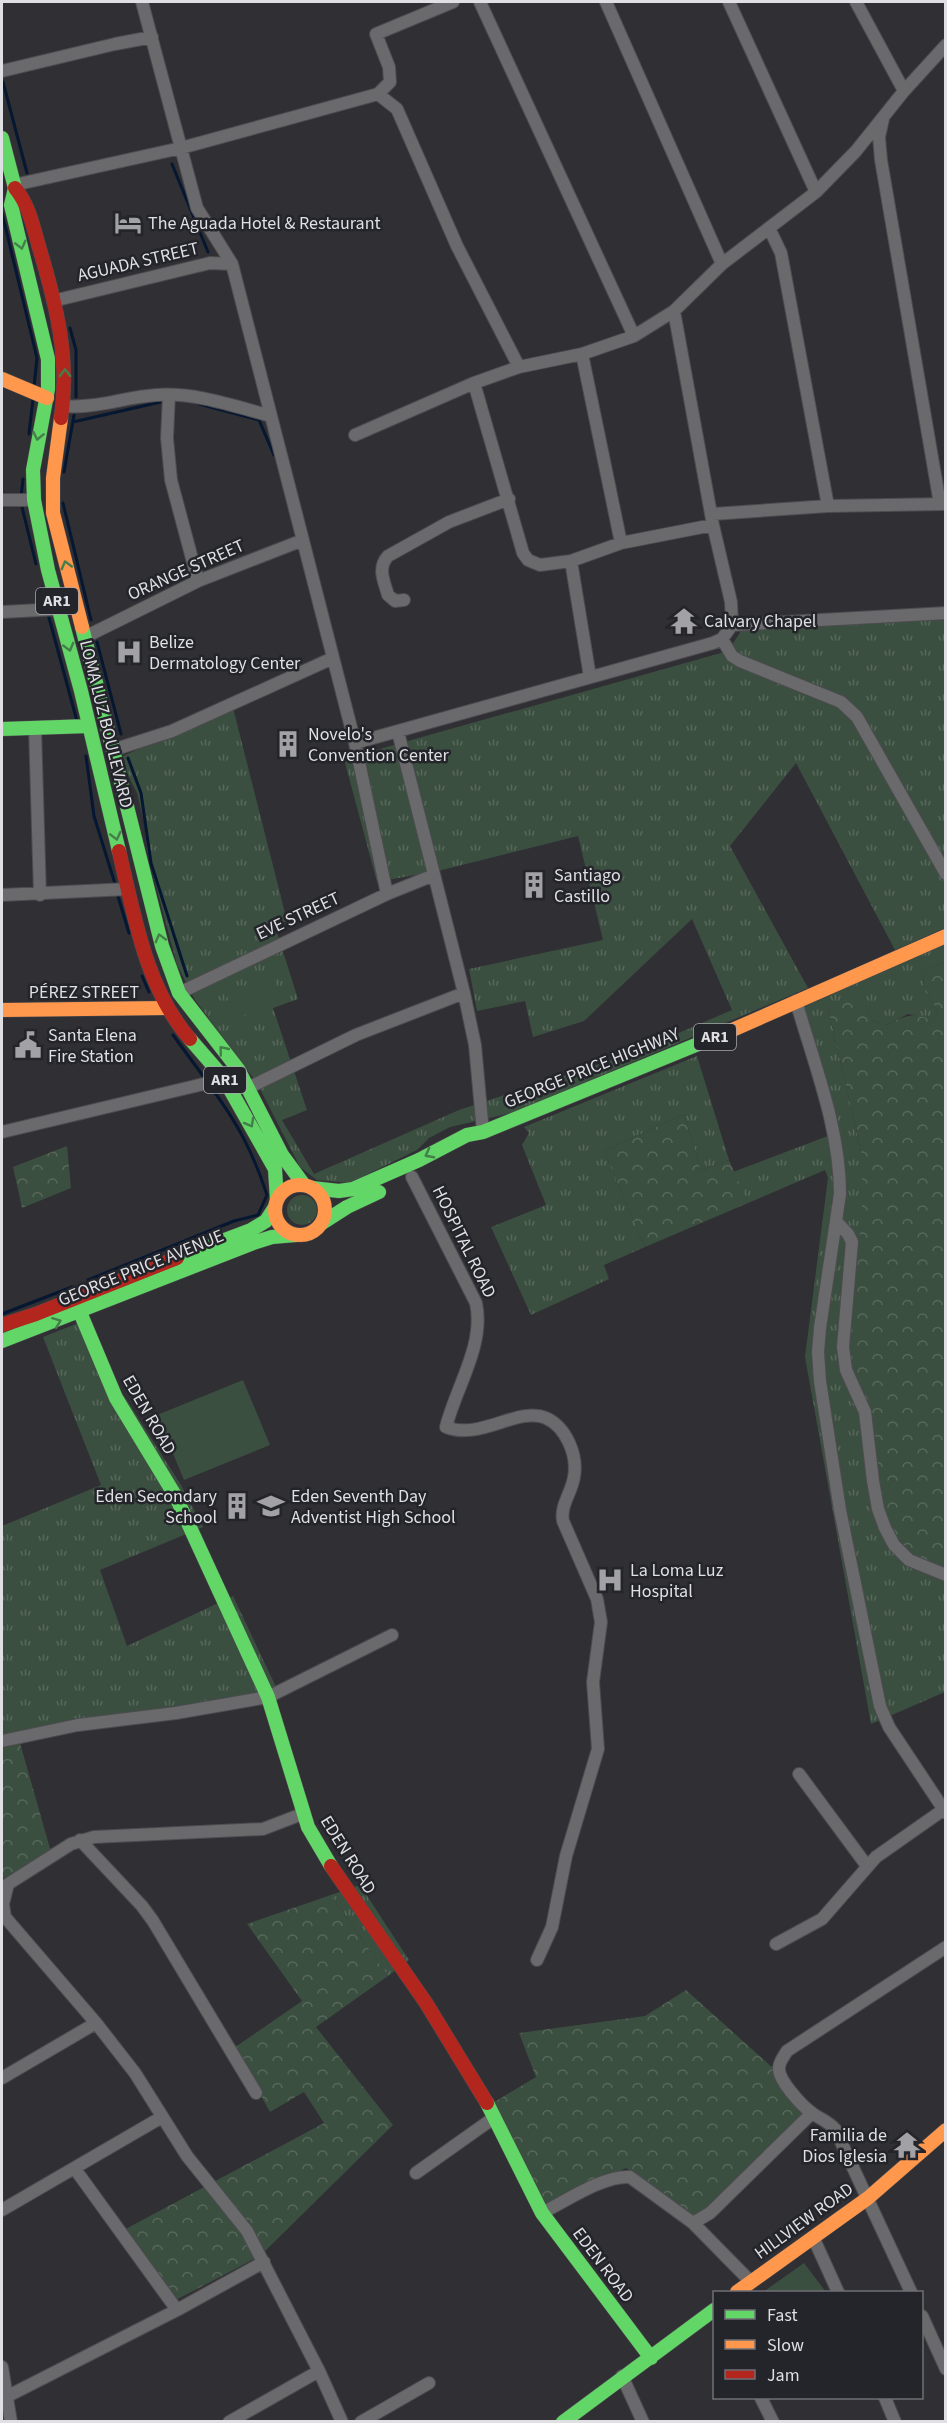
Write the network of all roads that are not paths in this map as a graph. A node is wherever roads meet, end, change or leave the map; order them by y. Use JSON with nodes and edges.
{"nodes":[{"id":1,"x":142,"y":2,"type":"edge"},
{"id":2,"x":453,"y":2,"type":"edge"},
{"id":3,"x":480,"y":2,"type":"edge"},
{"id":4,"x":606,"y":2,"type":"edge"},
{"id":5,"x":729,"y":2,"type":"edge"},
{"id":6,"x":856,"y":2,"type":"edge"},
{"id":7,"x":152,"y":37,"type":"junction"},
{"id":8,"x":945,"y":45,"type":"edge"},
{"id":9,"x":2,"y":71,"type":"edge"},
{"id":10,"x":904,"y":91,"type":"junction"},
{"id":11,"x":378,"y":94,"type":"junction"},
{"id":12,"x":884,"y":115,"type":"junction"},
{"id":13,"x":2,"y":138,"type":"edge"},
{"id":14,"x":181,"y":148,"type":"junction"},
{"id":15,"x":856,"y":151,"type":"junction"},
{"id":16,"x":4,"y":156,"type":"edge"},
{"id":17,"x":881,"y":160,"type":"junction"},
{"id":18,"x":14,"y":186,"type":"junction"},
{"id":19,"x":816,"y":192,"type":"junction"},
{"id":20,"x":770,"y":228,"type":"junction"},
{"id":21,"x":232,"y":264,"type":"junction"},
{"id":22,"x":722,"y":264,"type":"junction"},
{"id":23,"x":52,"y":301,"type":"junction"},
{"id":24,"x":674,"y":311,"type":"junction"},
{"id":25,"x":634,"y":336,"type":"junction"},
{"id":26,"x":582,"y":354,"type":"junction"},
{"id":27,"x":519,"y":368,"type":"junction"},
{"id":28,"x":2,"y":379,"type":"edge"},
{"id":29,"x":474,"y":383,"type":"junction"},
{"id":30,"x":169,"y":395,"type":"junction"},
{"id":31,"x":46,"y":398,"type":"junction"},
{"id":32,"x":63,"y":406,"type":"junction"},
{"id":33,"x":271,"y":416,"type":"junction"},
{"id":34,"x":355,"y":435,"type":"dead end"},
{"id":35,"x":509,"y":499,"type":"junction"},
{"id":36,"x":2,"y":500,"type":"edge"},
{"id":37,"x":34,"y":500,"type":"junction"},
{"id":38,"x":943,"y":504,"type":"edge"},
{"id":39,"x":828,"y":506,"type":"junction"},
{"id":40,"x":713,"y":520,"type":"junction"},
{"id":41,"x":303,"y":540,"type":"junction"},
{"id":42,"x":621,"y":543,"type":"junction"},
{"id":43,"x":572,"y":561,"type":"junction"},
{"id":44,"x":198,"y":581,"type":"junction"},
{"id":45,"x":404,"y":600,"type":"dead end"},
{"id":46,"x":59,"y":609,"type":"junction"},
{"id":47,"x":2,"y":612,"type":"edge"},
{"id":48,"x":945,"y":613,"type":"edge"},
{"id":49,"x":732,"y":625,"type":"junction"},
{"id":50,"x":85,"y":636,"type":"junction"},
{"id":51,"x":722,"y":639,"type":"junction"},
{"id":52,"x":333,"y":658,"type":"junction"},
{"id":53,"x":590,"y":677,"type":"junction"},
{"id":54,"x":89,"y":726,"type":"junction"},
{"id":55,"x":35,"y":728,"type":"junction"},
{"id":56,"x":2,"y":729,"type":"edge"},
{"id":57,"x":398,"y":732,"type":"junction"},
{"id":58,"x":355,"y":743,"type":"junction"},
{"id":59,"x":113,"y":750,"type":"junction"},
{"id":60,"x":945,"y":874,"type":"edge"},
{"id":61,"x":434,"y":875,"type":"junction"},
{"id":62,"x":128,"y":889,"type":"junction"},
{"id":63,"x":387,"y":894,"type":"junction"},
{"id":64,"x":2,"y":895,"type":"edge"},
{"id":65,"x":40,"y":895,"type":"junction"},
{"id":66,"x":945,"y":936,"type":"edge"},
{"id":67,"x":179,"y":993,"type":"junction"},
{"id":68,"x":464,"y":993,"type":"junction"},
{"id":69,"x":796,"y":1001,"type":"junction"},
{"id":70,"x":167,"y":1008,"type":"junction"},
{"id":71,"x":2,"y":1010,"type":"edge"},
{"id":72,"x":223,"y":1077,"type":"junction"},
{"id":73,"x":249,"y":1087,"type":"junction"},
{"id":74,"x":2,"y":1132,"type":"edge"},
{"id":75,"x":483,"y":1132,"type":"junction"},
{"id":76,"x":412,"y":1177,"type":"junction"},
{"id":77,"x":308,"y":1187,"type":"junction"},
{"id":78,"x":276,"y":1203,"type":"junction"},
{"id":79,"x":836,"y":1221,"type":"junction"},
{"id":80,"x":322,"y":1222,"type":"junction"},
{"id":81,"x":296,"y":1235,"type":"junction"},
{"id":82,"x":74,"y":1299,"type":"junction"},
{"id":83,"x":80,"y":1313,"type":"junction"},
{"id":84,"x":2,"y":1325,"type":"edge"},
{"id":85,"x":2,"y":1341,"type":"edge"},
{"id":86,"x":945,"y":1575,"type":"edge"},
{"id":87,"x":392,"y":1635,"type":"dead end"},
{"id":88,"x":268,"y":1697,"type":"junction"},
{"id":89,"x":2,"y":1741,"type":"edge"},
{"id":90,"x":799,"y":1774,"type":"dead end"},
{"id":91,"x":945,"y":1810,"type":"edge"},
{"id":92,"x":302,"y":1814,"type":"junction"},
{"id":93,"x":80,"y":1840,"type":"junction"},
{"id":94,"x":867,"y":1866,"type":"junction"},
{"id":95,"x":3,"y":1918,"type":"edge"},
{"id":96,"x":776,"y":1944,"type":"dead end"},
{"id":97,"x":945,"y":1947,"type":"edge"},
{"id":98,"x":537,"y":1960,"type":"dead end"},
{"id":99,"x":96,"y":2023,"type":"junction"},
{"id":100,"x":2,"y":2078,"type":"edge"},
{"id":101,"x":256,"y":2093,"type":"dead end"},
{"id":102,"x":812,"y":2113,"type":"junction"},
{"id":103,"x":162,"y":2117,"type":"junction"},
{"id":104,"x":495,"y":2117,"type":"junction"},
{"id":105,"x":945,"y":2130,"type":"edge"},
{"id":106,"x":75,"y":2169,"type":"junction"},
{"id":107,"x":416,"y":2173,"type":"dead end"},
{"id":108,"x":868,"y":2198,"type":"junction"},
{"id":109,"x":2,"y":2210,"type":"edge"},
{"id":110,"x":542,"y":2213,"type":"junction"},
{"id":111,"x":693,"y":2223,"type":"junction"},
{"id":112,"x":813,"y":2237,"type":"junction"},
{"id":113,"x":264,"y":2262,"type":"junction"},
{"id":114,"x":751,"y":2282,"type":"junction"},
{"id":115,"x":738,"y":2291,"type":"edge"},
{"id":116,"x":838,"y":2291,"type":"edge"},
{"id":117,"x":911,"y":2291,"type":"edge"},
{"id":118,"x":177,"y":2310,"type":"junction"},
{"id":119,"x":713,"y":2311,"type":"edge"},
{"id":120,"x":923,"y":2320,"type":"edge"},
{"id":121,"x":651,"y":2358,"type":"junction"},
{"id":122,"x":2,"y":2367,"type":"edge"},
{"id":123,"x":945,"y":2368,"type":"edge"},
{"id":124,"x":319,"y":2371,"type":"junction"},
{"id":125,"x":622,"y":2376,"type":"junction"},
{"id":126,"x":429,"y":2383,"type":"dead end"},
{"id":127,"x":762,"y":2399,"type":"edge"},
{"id":128,"x":886,"y":2399,"type":"edge"},
{"id":129,"x":7,"y":2411,"type":"edge"},
{"id":130,"x":243,"y":2419,"type":"edge"},
{"id":131,"x":229,"y":2421,"type":"edge"},
{"id":132,"x":342,"y":2421,"type":"edge"},
{"id":133,"x":360,"y":2421,"type":"edge"},
{"id":134,"x":563,"y":2421,"type":"edge"},
{"id":135,"x":643,"y":2421,"type":"edge"},
{"id":136,"x":773,"y":2421,"type":"edge"},
{"id":137,"x":895,"y":2421,"type":"edge"}],
"edges":[{"from":1,"to":7,"type":"street"},
{"from":2,"to":11,"type":"street"},
{"from":3,"to":25,"type":"street"},
{"from":4,"to":22,"type":"street"},
{"from":5,"to":19,"type":"street"},
{"from":6,"to":10,"type":"street"},
{"from":7,"to":9,"type":"street"},
{"from":7,"to":14,"type":"street"},
{"from":8,"to":10,"type":"street"},
{"from":10,"to":12,"type":"street"},
{"from":11,"to":14,"type":"street"},
{"from":11,"to":27,"type":"street"},
{"from":12,"to":15,"type":"street"},
{"from":12,"to":17,"type":"street"},
{"from":13,"to":16,"type":"main road","name":"LOMA LUZ BOULEVARD","number":"AR1"},
{"from":14,"to":18,"type":"street"},
{"from":14,"to":21,"type":"street"},
{"from":15,"to":17,"type":"street"},
{"from":15,"to":19,"type":"street"},
{"from":16,"to":18,"type":"main road","name":"LOMA LUZ BOULEVARD","number":"AR1"},
{"from":17,"to":38,"type":"street"},
{"from":18,"to":23,"type":"main road","name":"LOMA LUZ BOULEVARD","number":"AR1"},
{"from":18,"to":31,"type":"main road","name":"LOMA LUZ BOULEVARD","number":"AR1","one_way":true},
{"from":19,"to":20,"type":"street"},
{"from":20,"to":22,"type":"street"},
{"from":20,"to":39,"type":"street"},
{"from":21,"to":23,"type":"street","name":"AGUADA STREET"},
{"from":21,"to":33,"type":"street"},
{"from":22,"to":24,"type":"street"},
{"from":32,"to":23,"type":"main road","name":"LOMA LUZ BOULEVARD","number":"AR1","one_way":true},
{"from":24,"to":25,"type":"street"},
{"from":24,"to":40,"type":"street"},
{"from":25,"to":26,"type":"street"},
{"from":26,"to":27,"type":"street"},
{"from":26,"to":42,"type":"street"},
{"from":27,"to":29,"type":"street"},
{"from":28,"to":31,"type":"main road"},
{"from":29,"to":34,"type":"street"},
{"from":29,"to":35,"type":"street"},
{"from":30,"to":32,"type":"street"},
{"from":30,"to":33,"type":"street"},
{"from":30,"to":44,"type":"street"},
{"from":31,"to":37,"type":"main road","name":"LOMA LUZ BOULEVARD","number":"AR1","one_way":true},
{"from":50,"to":32,"type":"main road","name":"LOMA LUZ BOULEVARD","number":"AR1","one_way":true},
{"from":33,"to":41,"type":"street"},
{"from":35,"to":43,"type":"street"},
{"from":35,"to":45,"type":"street"},
{"from":36,"to":37,"type":"street"},
{"from":37,"to":46,"type":"main road","name":"LOMA LUZ BOULEVARD","number":"AR1"},
{"from":38,"to":39,"type":"street"},
{"from":39,"to":40,"type":"street"},
{"from":40,"to":42,"type":"street"},
{"from":40,"to":49,"type":"street"},
{"from":41,"to":44,"type":"street","name":"ORANGE STREET"},
{"from":41,"to":52,"type":"street"},
{"from":42,"to":43,"type":"street"},
{"from":43,"to":53,"type":"street"},
{"from":44,"to":50,"type":"street","name":"ORANGE STREET"},
{"from":46,"to":47,"type":"street"},
{"from":46,"to":54,"type":"main road","name":"LOMA LUZ BOULEVARD","number":"AR1","one_way":true},
{"from":48,"to":49,"type":"street"},
{"from":49,"to":51,"type":"street"},
{"from":50,"to":59,"type":"main road","name":"LOMA LUZ BOULEVARD","number":"AR1"},
{"from":51,"to":53,"type":"street"},
{"from":51,"to":60,"type":"street"},
{"from":52,"to":58,"type":"street"},
{"from":52,"to":59,"type":"street"},
{"from":53,"to":57,"type":"street"},
{"from":54,"to":55,"type":"main road"},
{"from":54,"to":62,"type":"main road","name":"LOMA LUZ BOULEVARD","number":"AR1","one_way":true},
{"from":55,"to":56,"type":"main road"},
{"from":55,"to":65,"type":"street"},
{"from":57,"to":58,"type":"street"},
{"from":57,"to":61,"type":"street"},
{"from":58,"to":63,"type":"street"},
{"from":67,"to":59,"type":"main road","name":"LOMA LUZ BOULEVARD","number":"AR1","one_way":true},
{"from":61,"to":63,"type":"street","name":"EVE STREET"},
{"from":61,"to":68,"type":"street"},
{"from":62,"to":65,"type":"street"},
{"from":62,"to":70,"type":"main road","name":"LOMA LUZ BOULEVARD","number":"AR1"},
{"from":63,"to":67,"type":"street","name":"EVE STREET"},
{"from":64,"to":65,"type":"street"},
{"from":66,"to":69,"type":"main road","name":"GEORGE PRICE HIGHWAY","number":"AR1"},
{"from":73,"to":67,"type":"main road","name":"LOMA LUZ BOULEVARD","number":"AR1","one_way":true},
{"from":68,"to":73,"type":"street"},
{"from":68,"to":75,"type":"street"},
{"from":69,"to":75,"type":"main road","name":"GEORGE PRICE HIGHWAY","number":"AR1"},
{"from":69,"to":79,"type":"street"},
{"from":70,"to":71,"type":"main road","name":"PÉREZ STREET"},
{"from":70,"to":72,"type":"main road","name":"LOMA LUZ BOULEVARD","number":"AR1"},
{"from":72,"to":74,"type":"street"},
{"from":72,"to":78,"type":"main road","name":"LOMA LUZ BOULEVARD","number":"AR1","one_way":true},
{"from":73,"to":77,"type":"main road","name":"LOMA LUZ BOULEVARD","number":"AR1"},
{"from":75,"to":76,"type":"main road","name":"GEORGE PRICE HIGHWAY","number":"AR1"},
{"from":75,"to":77,"type":"main road","name":"GEORGE PRICE HIGHWAY","number":"AR1","one_way":true},
{"from":76,"to":80,"type":"main road","name":"GEORGE PRICE HIGHWAY","number":"AR1"},
{"from":76,"to":98,"type":"street","name":"HOSPITAL ROAD"},
{"from":77,"to":78,"type":"main road"},
{"from":77,"to":80,"type":"main road"},
{"from":78,"to":81,"type":"main road"},
{"from":78,"to":82,"type":"main road","name":"GEORGE PRICE AVENUE"},
{"from":79,"to":86,"type":"street"},
{"from":79,"to":91,"type":"street"},
{"from":80,"to":81,"type":"main road"},
{"from":81,"to":83,"type":"main road","name":"GEORGE PRICE AVENUE"},
{"from":82,"to":83,"type":"main road","name":"EDEN ROAD"},
{"from":82,"to":84,"type":"main road","name":"GEORGE PRICE AVENUE"},
{"from":85,"to":83,"type":"main road","name":"GEORGE PRICE AVENUE","one_way":true},
{"from":83,"to":88,"type":"main road","name":"EDEN ROAD"},
{"from":87,"to":88,"type":"street"},
{"from":88,"to":89,"type":"street"},
{"from":88,"to":92,"type":"main road","name":"EDEN ROAD"},
{"from":90,"to":94,"type":"street"},
{"from":91,"to":94,"type":"street"},
{"from":92,"to":93,"type":"street"},
{"from":92,"to":104,"type":"main road","name":"EDEN ROAD"},
{"from":93,"to":95,"type":"street"},
{"from":93,"to":101,"type":"street"},
{"from":94,"to":96,"type":"street"},
{"from":95,"to":99,"type":"street"},
{"from":97,"to":102,"type":"street"},
{"from":99,"to":100,"type":"street"},
{"from":99,"to":103,"type":"street"},
{"from":102,"to":108,"type":"street"},
{"from":102,"to":111,"type":"street"},
{"from":103,"to":106,"type":"street"},
{"from":103,"to":113,"type":"street"},
{"from":104,"to":107,"type":"street"},
{"from":104,"to":110,"type":"main road","name":"EDEN ROAD"},
{"from":105,"to":108,"type":"main road","name":"HILLVIEW ROAD"},
{"from":106,"to":109,"type":"street"},
{"from":106,"to":118,"type":"street"},
{"from":108,"to":112,"type":"main road","name":"HILLVIEW ROAD"},
{"from":108,"to":117,"type":"street"},
{"from":110,"to":111,"type":"street"},
{"from":110,"to":121,"type":"main road","name":"EDEN ROAD"},
{"from":111,"to":114,"type":"street"},
{"from":112,"to":114,"type":"main road","name":"HILLVIEW ROAD"},
{"from":112,"to":116,"type":"street"},
{"from":113,"to":118,"type":"street"},
{"from":113,"to":124,"type":"street"},
{"from":114,"to":115,"type":"main road","name":"HILLVIEW ROAD"},
{"from":118,"to":129,"type":"street"},
{"from":119,"to":121,"type":"main road"},
{"from":120,"to":123,"type":"street"},
{"from":121,"to":125,"type":"main road"},
{"from":122,"to":129,"type":"street"},
{"from":124,"to":130,"type":"street"},
{"from":124,"to":132,"type":"street"},
{"from":125,"to":134,"type":"main road"},
{"from":125,"to":135,"type":"street"},
{"from":126,"to":133,"type":"street"},
{"from":127,"to":136,"type":"street"},
{"from":128,"to":137,"type":"street"},
{"from":130,"to":131,"type":"street"}]}
